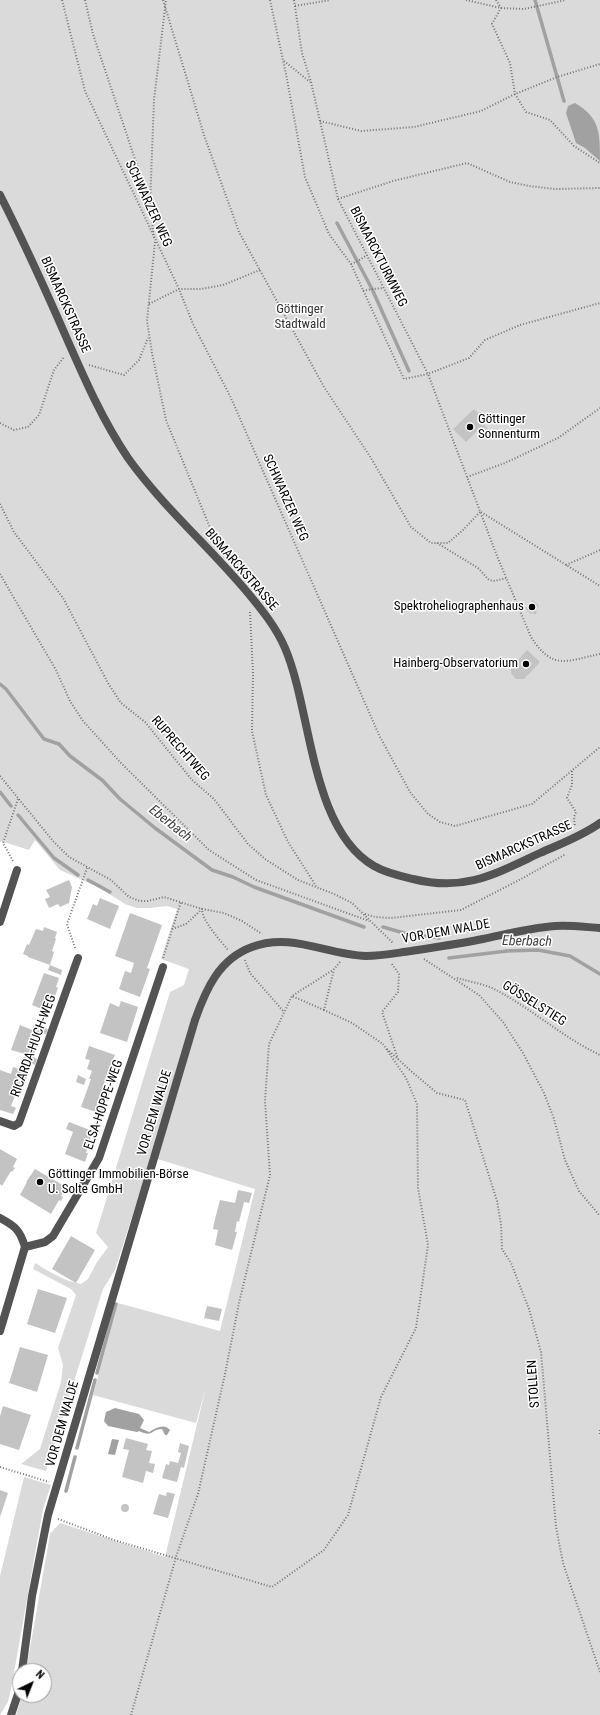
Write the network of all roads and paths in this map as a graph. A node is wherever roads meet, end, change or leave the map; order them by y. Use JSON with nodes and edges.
{"nodes":[{"id":1,"x":62,"y":0,"type":"edge"},
{"id":2,"x":85,"y":0,"type":"edge"},
{"id":3,"x":270,"y":0,"type":"edge"},
{"id":4,"x":294,"y":0,"type":"edge"},
{"id":5,"x":330,"y":0,"type":"edge"},
{"id":6,"x":466,"y":0,"type":"edge"},
{"id":7,"x":496,"y":0,"type":"edge"},
{"id":8,"x":566,"y":0,"type":"edge"},
{"id":9,"x":165,"y":1,"type":"edge"},
{"id":10,"x":295,"y":6,"type":"junction"},
{"id":11,"x":501,"y":8,"type":"junction"},
{"id":12,"x":283,"y":60,"type":"junction"},
{"id":13,"x":600,"y":64,"type":"edge"},
{"id":14,"x":311,"y":82,"type":"junction"},
{"id":15,"x":515,"y":94,"type":"junction"},
{"id":16,"x":320,"y":121,"type":"junction"},
{"id":17,"x":600,"y":164,"type":"edge"},
{"id":18,"x":600,"y":188,"type":"edge"},
{"id":19,"x":0,"y":195,"type":"edge"},
{"id":20,"x":338,"y":199,"type":"junction"},
{"id":21,"x":150,"y":205,"type":"junction"},
{"id":22,"x":155,"y":240,"type":"junction"},
{"id":23,"x":367,"y":255,"type":"junction"},
{"id":24,"x":351,"y":264,"type":"junction"},
{"id":25,"x":260,"y":270,"type":"junction"},
{"id":26,"x":384,"y":288,"type":"junction"},
{"id":27,"x":179,"y":289,"type":"junction"},
{"id":28,"x":364,"y":291,"type":"junction"},
{"id":29,"x":600,"y":303,"type":"edge"},
{"id":30,"x":149,"y":304,"type":"junction"},
{"id":31,"x":149,"y":337,"type":"junction"},
{"id":32,"x":71,"y":348,"type":"junction"},
{"id":33,"x":78,"y":364,"type":"junction"},
{"id":34,"x":428,"y":374,"type":"junction"},
{"id":35,"x":600,"y":408,"type":"edge"},
{"id":36,"x":0,"y":423,"type":"edge"},
{"id":37,"x":467,"y":477,"type":"junction"},
{"id":38,"x":0,"y":504,"type":"edge"},
{"id":39,"x":480,"y":512,"type":"junction"},
{"id":40,"x":436,"y":543,"type":"junction"},
{"id":41,"x":217,"y":545,"type":"dead end"},
{"id":42,"x":600,"y":550,"type":"edge"},
{"id":43,"x":566,"y":565,"type":"junction"},
{"id":44,"x":0,"y":574,"type":"edge"},
{"id":45,"x":506,"y":578,"type":"junction"},
{"id":46,"x":600,"y":586,"type":"edge"},
{"id":47,"x":248,"y":606,"type":"dead end"},
{"id":48,"x":600,"y":654,"type":"edge"},
{"id":49,"x":600,"y":748,"type":"edge"},
{"id":50,"x":572,"y":771,"type":"junction"},
{"id":51,"x":0,"y":776,"type":"edge"},
{"id":52,"x":18,"y":799,"type":"junction"},
{"id":53,"x":600,"y":823,"type":"edge"},
{"id":54,"x":576,"y":836,"type":"junction"},
{"id":55,"x":567,"y":854,"type":"dead end"},
{"id":56,"x":87,"y":868,"type":"junction"},
{"id":57,"x":17,"y":870,"type":"joint"},
{"id":58,"x":317,"y":887,"type":"junction"},
{"id":59,"x":181,"y":902,"type":"junction"},
{"id":60,"x":202,"y":909,"type":"junction"},
{"id":61,"x":364,"y":914,"type":"junction"},
{"id":62,"x":370,"y":921,"type":"junction"},
{"id":63,"x":0,"y":922,"type":"edge"},
{"id":64,"x":600,"y":928,"type":"edge"},
{"id":65,"x":172,"y":929,"type":"junction"},
{"id":66,"x":272,"y":941,"type":"junction"},
{"id":67,"x":412,"y":951,"type":"junction"},
{"id":68,"x":241,"y":952,"type":"junction"},
{"id":69,"x":402,"y":952,"type":"junction"},
{"id":70,"x":347,"y":955,"type":"junction"},
{"id":71,"x":386,"y":955,"type":"junction"},
{"id":72,"x":234,"y":956,"type":"junction"},
{"id":73,"x":78,"y":958,"type":"joint"},
{"id":74,"x":162,"y":968,"type":"joint"},
{"id":75,"x":334,"y":969,"type":"junction"},
{"id":76,"x":454,"y":977,"type":"junction"},
{"id":77,"x":292,"y":996,"type":"junction"},
{"id":78,"x":324,"y":1010,"type":"junction"},
{"id":79,"x":284,"y":1013,"type":"junction"},
{"id":80,"x":383,"y":1044,"type":"junction"},
{"id":81,"x":600,"y":1055,"type":"edge"},
{"id":82,"x":398,"y":1060,"type":"junction"},
{"id":83,"x":0,"y":1121,"type":"edge"},
{"id":84,"x":600,"y":1216,"type":"edge"},
{"id":85,"x":0,"y":1218,"type":"edge"},
{"id":86,"x":25,"y":1247,"type":"junction"},
{"id":87,"x":0,"y":1331,"type":"edge"},
{"id":88,"x":600,"y":1430,"type":"edge"},
{"id":89,"x":600,"y":1436,"type":"edge"},
{"id":90,"x":0,"y":1467,"type":"edge"},
{"id":91,"x":58,"y":1484,"type":"junction"},
{"id":92,"x":48,"y":1515,"type":"junction"},
{"id":93,"x":176,"y":1557,"type":"junction"},
{"id":94,"x":23,"y":1663,"type":"edge"},
{"id":95,"x":600,"y":1672,"type":"edge"},
{"id":96,"x":15,"y":1703,"type":"edge"},
{"id":97,"x":11,"y":1715,"type":"edge"},
{"id":98,"x":131,"y":1715,"type":"edge"}],
"edges":[{"from":1,"to":22,"type":"path","name":"SCHWARZER WEG"},
{"from":2,"to":21,"type":"path"},
{"from":3,"to":12,"type":"path"},
{"from":4,"to":10,"type":"path","name":"BISMARCKTURMWEG"},
{"from":5,"to":10,"type":"path"},
{"from":6,"to":11,"type":"path"},
{"from":7,"to":11,"type":"path"},
{"from":8,"to":11,"type":"path"},
{"from":9,"to":21,"type":"path"},
{"from":9,"to":25,"type":"path"},
{"from":10,"to":14,"type":"path","name":"BISMARCKTURMWEG"},
{"from":11,"to":15,"type":"path"},
{"from":12,"to":14,"type":"path"},
{"from":12,"to":24,"type":"path"},
{"from":13,"to":15,"type":"path"},
{"from":14,"to":16,"type":"path","name":"BISMARCKTURMWEG"},
{"from":15,"to":16,"type":"path"},
{"from":15,"to":17,"type":"path"},
{"from":16,"to":20,"type":"path","name":"BISMARCKTURMWEG"},
{"from":18,"to":20,"type":"path"},
{"from":19,"to":32,"type":"street","name":"BISMARCKSTRASSE"},
{"from":20,"to":23,"type":"path","name":"BISMARCKTURMWEG"},
{"from":21,"to":22,"type":"path"},
{"from":22,"to":27,"type":"path","name":"SCHWARZER WEG"},
{"from":22,"to":30,"type":"path"},
{"from":23,"to":24,"type":"path"},
{"from":23,"to":26,"type":"path","name":"BISMARCKTURMWEG"},
{"from":24,"to":28,"type":"path"},
{"from":25,"to":27,"type":"path"},
{"from":25,"to":40,"type":"path"},
{"from":26,"to":28,"type":"path"},
{"from":26,"to":34,"type":"path","name":"BISMARCKTURMWEG"},
{"from":27,"to":30,"type":"path"},
{"from":27,"to":50,"type":"path","name":"SCHWARZER WEG"},
{"from":28,"to":34,"type":"path"},
{"from":29,"to":34,"type":"path"},
{"from":30,"to":31,"type":"path"},
{"from":31,"to":33,"type":"path"},
{"from":31,"to":41,"type":"path"},
{"from":32,"to":33,"type":"street","name":"BISMARCKSTRASSE"},
{"from":32,"to":36,"type":"path"},
{"from":33,"to":54,"type":"street","name":"BISMARCKSTRASSE"},
{"from":34,"to":37,"type":"path","name":"BISMARCKTURMWEG"},
{"from":35,"to":37,"type":"path"},
{"from":37,"to":39,"type":"path","name":"BISMARCKTURMWEG"},
{"from":38,"to":58,"type":"path","name":"RUPRECHTWEG"},
{"from":39,"to":40,"type":"path"},
{"from":39,"to":43,"type":"path"},
{"from":39,"to":45,"type":"path","name":"BISMARCKTURMWEG"},
{"from":40,"to":45,"type":"path"},
{"from":42,"to":43,"type":"path"},
{"from":43,"to":46,"type":"path"},
{"from":44,"to":62,"type":"path"},
{"from":45,"to":48,"type":"path","name":"BISMARCKTURMWEG"},
{"from":47,"to":58,"type":"path"},
{"from":49,"to":50,"type":"path","name":"SCHWARZER WEG"},
{"from":50,"to":54,"type":"path"},
{"from":51,"to":52,"type":"path"},
{"from":52,"to":56,"type":"path"},
{"from":52,"to":57,"type":"path"},
{"from":53,"to":54,"type":"street","name":"BISMARCKSTRASSE"},
{"from":55,"to":61,"type":"path"},
{"from":56,"to":59,"type":"path"},
{"from":56,"to":73,"type":"path"},
{"from":57,"to":63,"type":"street"},
{"from":58,"to":61,"type":"path","name":"RUPRECHTWEG"},
{"from":59,"to":60,"type":"path"},
{"from":59,"to":65,"type":"path"},
{"from":60,"to":65,"type":"path"},
{"from":60,"to":66,"type":"path"},
{"from":60,"to":72,"type":"path"},
{"from":61,"to":62,"type":"path","name":"RUPRECHTWEG"},
{"from":62,"to":69,"type":"path","name":"RUPRECHTWEG"},
{"from":64,"to":67,"type":"street","name":"VOR DEM WALDE"},
{"from":65,"to":74,"type":"path"},
{"from":66,"to":68,"type":"street","name":"VOR DEM WALDE"},
{"from":66,"to":70,"type":"street","name":"VOR DEM WALDE"},
{"from":67,"to":69,"type":"street","name":"VOR DEM WALDE"},
{"from":67,"to":76,"type":"path"},
{"from":68,"to":72,"type":"street","name":"VOR DEM WALDE"},
{"from":68,"to":79,"type":"path"},
{"from":69,"to":71,"type":"street","name":"VOR DEM WALDE"},
{"from":70,"to":71,"type":"street","name":"VOR DEM WALDE"},
{"from":70,"to":75,"type":"path"},
{"from":71,"to":82,"type":"path"},
{"from":72,"to":91,"type":"street","name":"VOR DEM WALDE"},
{"from":73,"to":83,"type":"street","name":"RICARDA-HUCH-WEG"},
{"from":74,"to":86,"type":"street","name":"ELSA-HOPPE-WEG"},
{"from":75,"to":77,"type":"path"},
{"from":75,"to":78,"type":"path"},
{"from":76,"to":81,"type":"path","name":"GÖSSELSTIEG"},
{"from":76,"to":84,"type":"path"},
{"from":77,"to":78,"type":"path"},
{"from":77,"to":79,"type":"path"},
{"from":78,"to":80,"type":"path"},
{"from":79,"to":93,"type":"path"},
{"from":80,"to":82,"type":"path"},
{"from":80,"to":93,"type":"path"},
{"from":82,"to":95,"type":"path","name":"STOLLEN"},
{"from":85,"to":86,"type":"street"},
{"from":86,"to":87,"type":"street"},
{"from":88,"to":89,"type":"path"},
{"from":90,"to":91,"type":"path"},
{"from":91,"to":92,"type":"street","name":"VOR DEM WALDE"},
{"from":92,"to":93,"type":"path"},
{"from":92,"to":94,"type":"street","name":"VOR DEM WALDE"},
{"from":93,"to":98,"type":"path"},
{"from":96,"to":97,"type":"street"}]}
